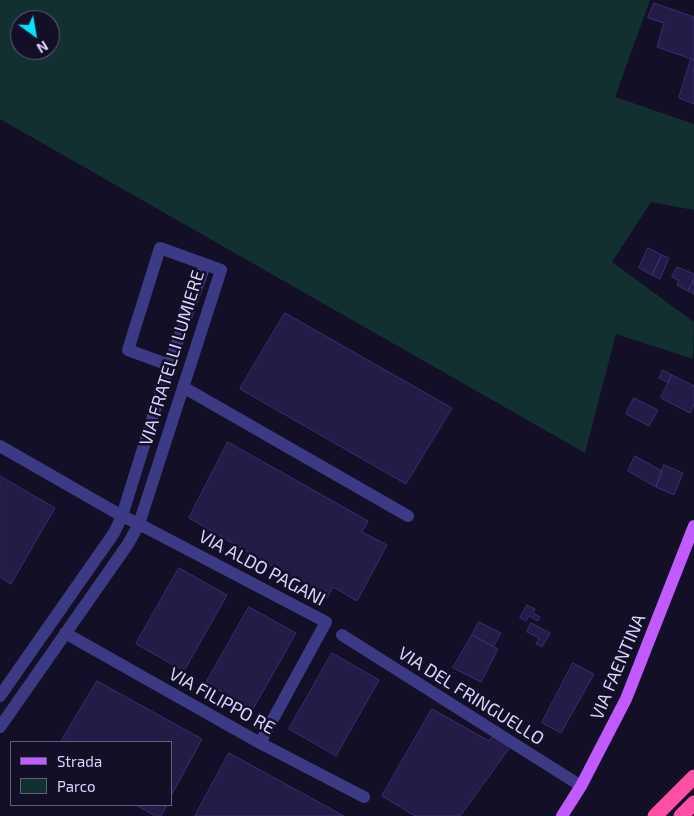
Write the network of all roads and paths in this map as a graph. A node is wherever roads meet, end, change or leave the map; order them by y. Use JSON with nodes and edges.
{"nodes":[{"id":1,"x":205,"y":265,"type":"junction"},
{"id":2,"x":169,"y":365,"type":"junction"},
{"id":3,"x":183,"y":387,"type":"junction"},
{"id":4,"x":0,"y":446,"type":"edge"},
{"id":5,"x":122,"y":516,"type":"junction"},
{"id":6,"x":408,"y":516,"type":"dead end"},
{"id":7,"x":139,"y":524,"type":"junction"},
{"id":8,"x":694,"y":526,"type":"edge"},
{"id":9,"x":65,"y":633,"type":"junction"},
{"id":10,"x":342,"y":635,"type":"dead end"},
{"id":11,"x":0,"y":696,"type":"edge"},
{"id":12,"x":0,"y":727,"type":"edge"},
{"id":13,"x":260,"y":743,"type":"junction"},
{"id":14,"x":694,"y":777,"type":"edge"},
{"id":15,"x":581,"y":786,"type":"junction"},
{"id":16,"x":364,"y":797,"type":"dead end"},
{"id":17,"x":694,"y":803,"type":"edge"},
{"id":18,"x":562,"y":816,"type":"edge"},
{"id":19,"x":655,"y":816,"type":"edge"},
{"id":20,"x":681,"y":816,"type":"edge"}],
"edges":[{"from":1,"to":2,"type":"street","name":"VIA FRATELLI LUMIERE"},
{"from":1,"to":2,"type":"street"},
{"from":1,"to":3,"type":"street","name":"VIA FRATELLI LUMIERE"},
{"from":2,"to":5,"type":"street","name":"VIA FRATELLI LUMIERE"},
{"from":3,"to":6,"type":"street"},
{"from":3,"to":7,"type":"street","name":"VIA FRATELLI LUMIERE"},
{"from":4,"to":5,"type":"street"},
{"from":5,"to":7,"type":"street"},
{"from":5,"to":11,"type":"street","name":"VIA FRATELLI LUMIERE"},
{"from":7,"to":9,"type":"street","name":"VIA FRATELLI LUMIERE"},
{"from":7,"to":13,"type":"street","name":"VIA ALDO PAGANI"},
{"from":8,"to":15,"type":"main road","name":"VIA FAENTINA"},
{"from":9,"to":12,"type":"street","name":"VIA FRATELLI LUMIERE"},
{"from":9,"to":13,"type":"street","name":"VIA FILIPPO RE"},
{"from":10,"to":15,"type":"street","name":"VIA DEL FRINGUELLO"},
{"from":13,"to":16,"type":"street","name":"VIA FILIPPO RE"},
{"from":14,"to":19,"type":"highway"},
{"from":15,"to":18,"type":"main road","name":"VIA FAENTINA"},
{"from":17,"to":20,"type":"highway"}]}
